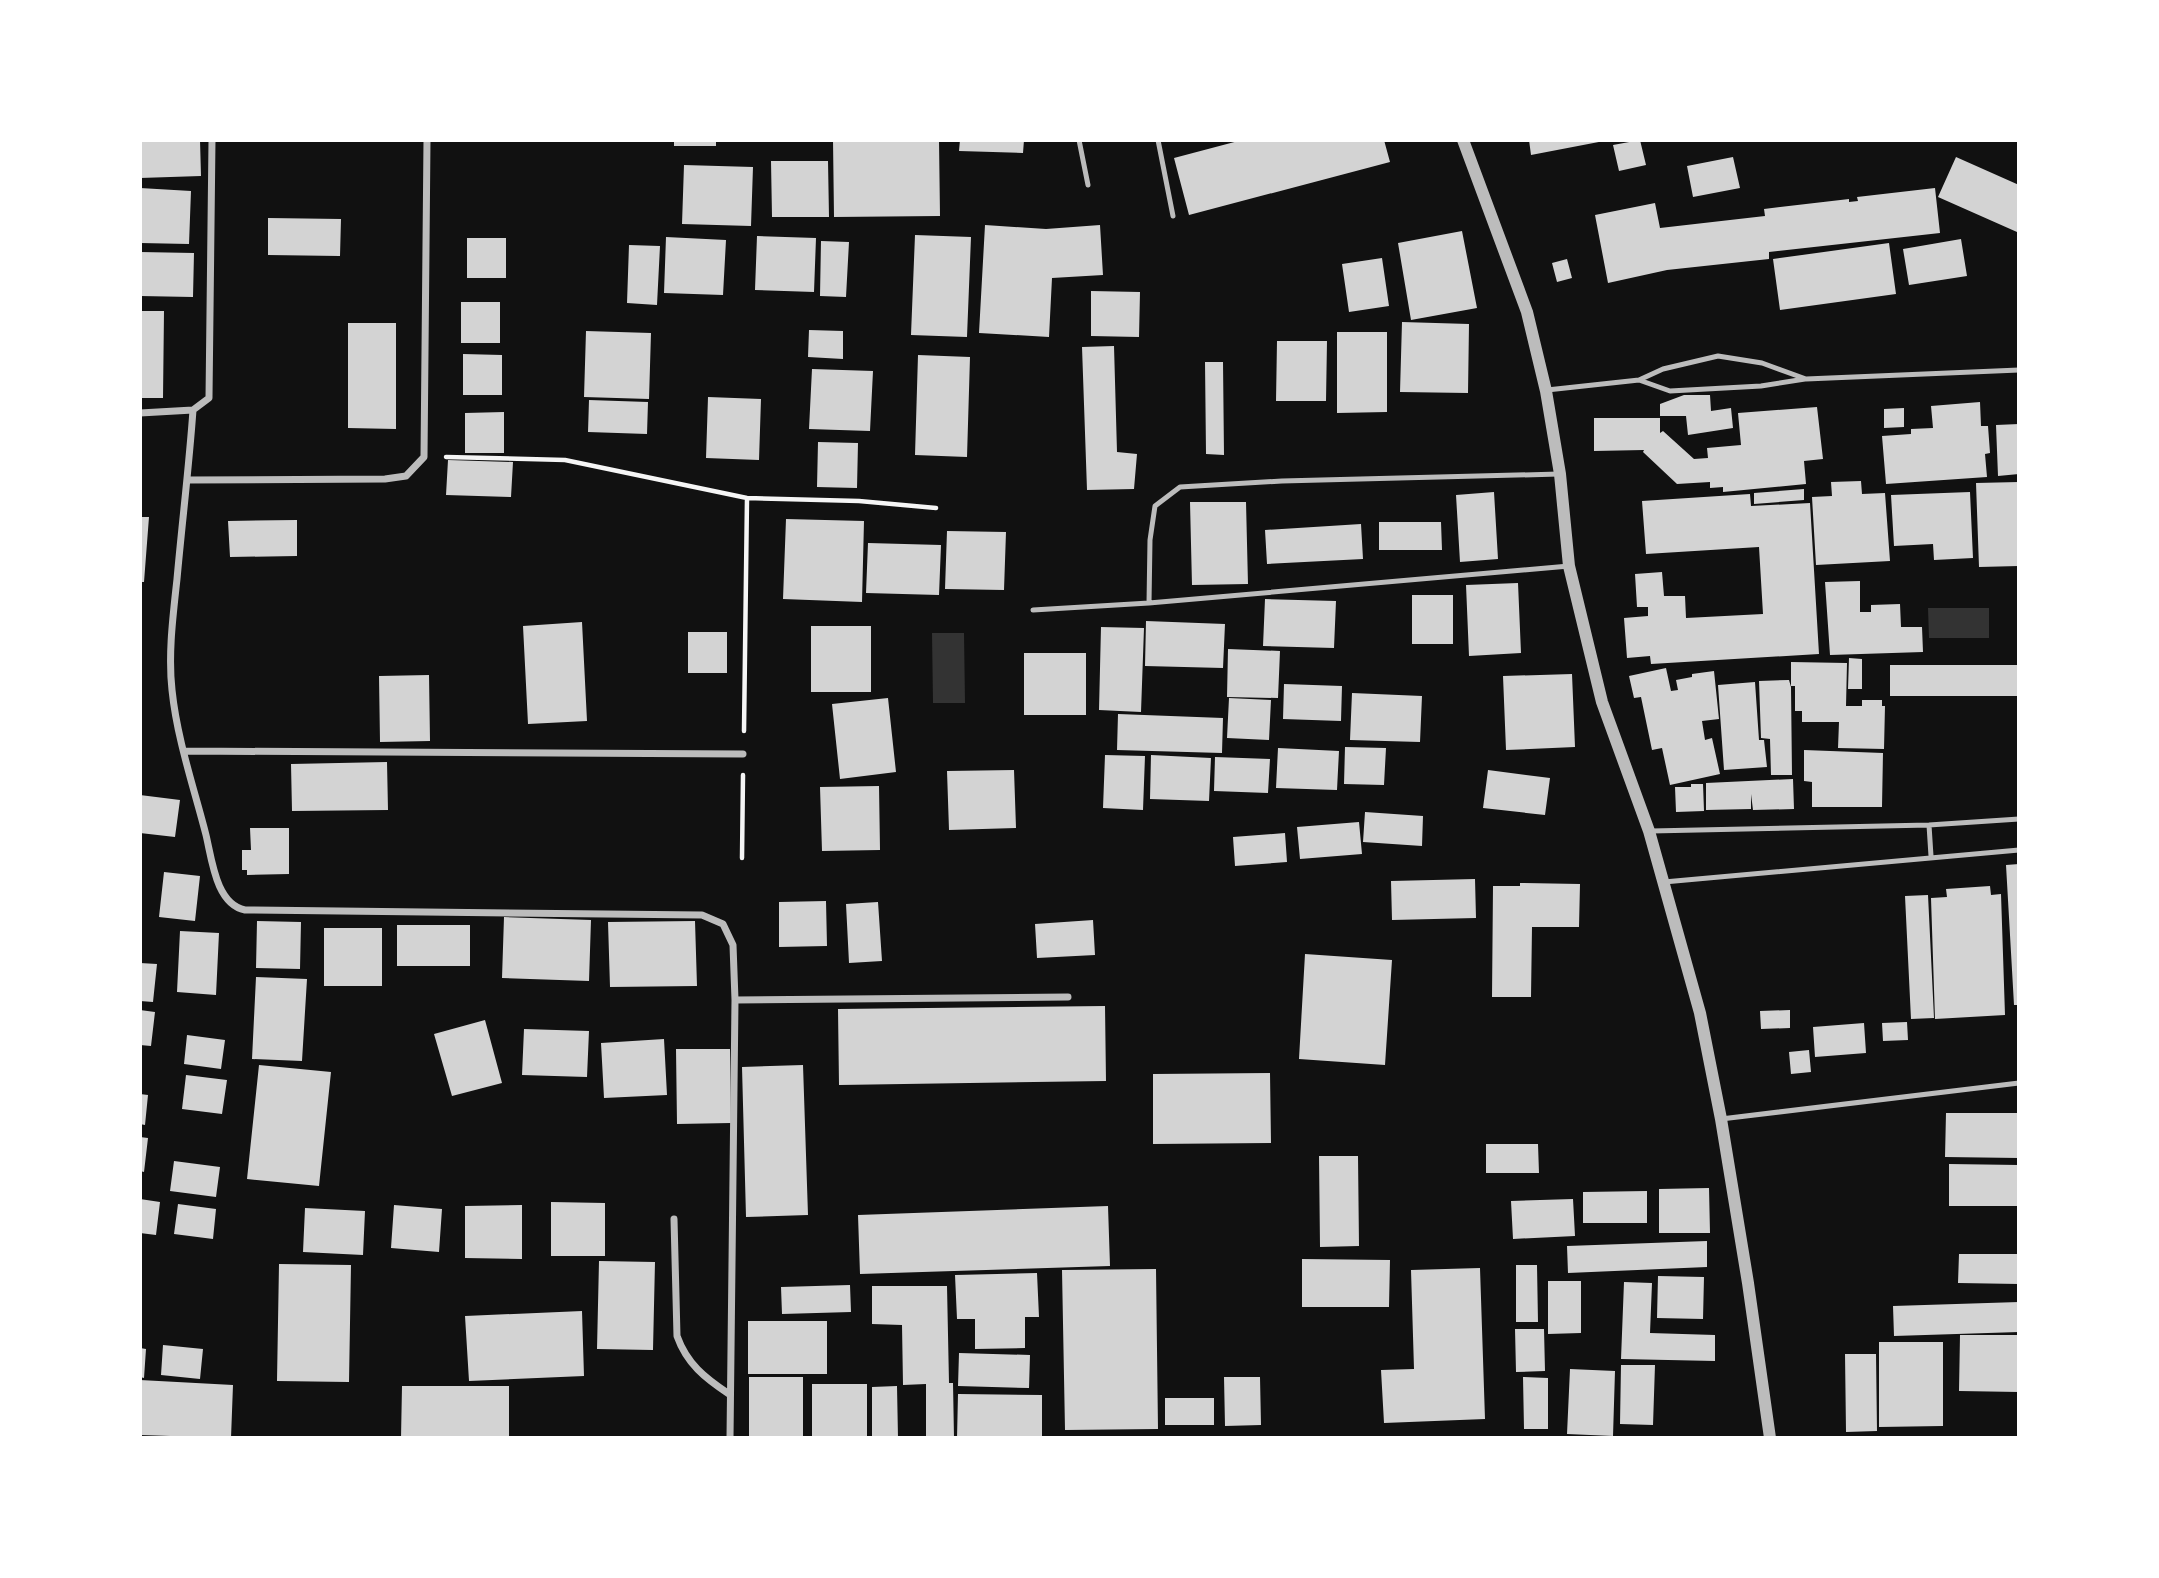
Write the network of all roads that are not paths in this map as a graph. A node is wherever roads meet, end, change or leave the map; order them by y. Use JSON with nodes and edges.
{"nodes":[{"id":1,"x":212,"y":140,"type":"edge"},
{"id":2,"x":427,"y":140,"type":"edge"},
{"id":3,"x":1079,"y":140,"type":"edge"},
{"id":4,"x":1158,"y":140,"type":"edge"},
{"id":5,"x":1463,"y":140,"type":"edge"},
{"id":6,"x":1088,"y":185,"type":"dead end"},
{"id":7,"x":1173,"y":216,"type":"dead end"},
{"id":8,"x":2019,"y":370,"type":"edge"},
{"id":9,"x":1806,"y":379,"type":"junction"},
{"id":10,"x":1639,"y":380,"type":"junction"},
{"id":11,"x":1546,"y":391,"type":"junction"},
{"id":12,"x":193,"y":410,"type":"junction"},
{"id":13,"x":140,"y":413,"type":"edge"},
{"id":14,"x":1560,"y":474,"type":"junction"},
{"id":15,"x":188,"y":480,"type":"junction"},
{"id":16,"x":1569,"y":566,"type":"junction"},
{"id":17,"x":1149,"y":603,"type":"junction"},
{"id":18,"x":1033,"y":610,"type":"dead end"},
{"id":19,"x":185,"y":751,"type":"junction"},
{"id":20,"x":743,"y":754,"type":"road end"},
{"id":21,"x":2019,"y":819,"type":"edge"},
{"id":22,"x":1929,"y":825,"type":"junction"},
{"id":23,"x":1649,"y":831,"type":"junction"},
{"id":24,"x":2019,"y":850,"type":"edge"},
{"id":25,"x":1931,"y":856,"type":"junction"},
{"id":26,"x":1664,"y":882,"type":"junction"},
{"id":27,"x":1068,"y":997,"type":"dead end"},
{"id":28,"x":735,"y":1000,"type":"junction"},
{"id":29,"x":2019,"y":1083,"type":"edge"},
{"id":30,"x":1721,"y":1119,"type":"junction"},
{"id":31,"x":674,"y":1219,"type":"dead end"},
{"id":32,"x":729,"y":1394,"type":"junction"},
{"id":33,"x":730,"y":1438,"type":"edge"},
{"id":34,"x":1770,"y":1438,"type":"edge"}],
"edges":[{"from":1,"to":12,"type":"street"},
{"from":2,"to":15,"type":"street"},
{"from":3,"to":6,"type":"lane"},
{"from":4,"to":7,"type":"lane"},
{"from":5,"to":11,"type":"street"},
{"from":8,"to":9,"type":"lane"},
{"from":9,"to":10,"type":"lane"},
{"from":9,"to":10,"type":"lane"},
{"from":10,"to":11,"type":"lane"},
{"from":11,"to":14,"type":"street"},
{"from":12,"to":13,"type":"street"},
{"from":12,"to":15,"type":"street"},
{"from":14,"to":16,"type":"street"},
{"from":14,"to":17,"type":"lane"},
{"from":15,"to":19,"type":"street"},
{"from":16,"to":17,"type":"lane"},
{"from":16,"to":23,"type":"street"},
{"from":17,"to":18,"type":"lane"},
{"from":19,"to":20,"type":"street"},
{"from":19,"to":28,"type":"street"},
{"from":21,"to":22,"type":"lane"},
{"from":22,"to":23,"type":"lane"},
{"from":22,"to":25,"type":"lane"},
{"from":23,"to":26,"type":"street"},
{"from":24,"to":25,"type":"lane"},
{"from":25,"to":26,"type":"lane"},
{"from":26,"to":30,"type":"street"},
{"from":27,"to":28,"type":"street"},
{"from":28,"to":32,"type":"street"},
{"from":29,"to":30,"type":"lane"},
{"from":30,"to":34,"type":"street"},
{"from":31,"to":32,"type":"street"},
{"from":32,"to":33,"type":"street"}]}
